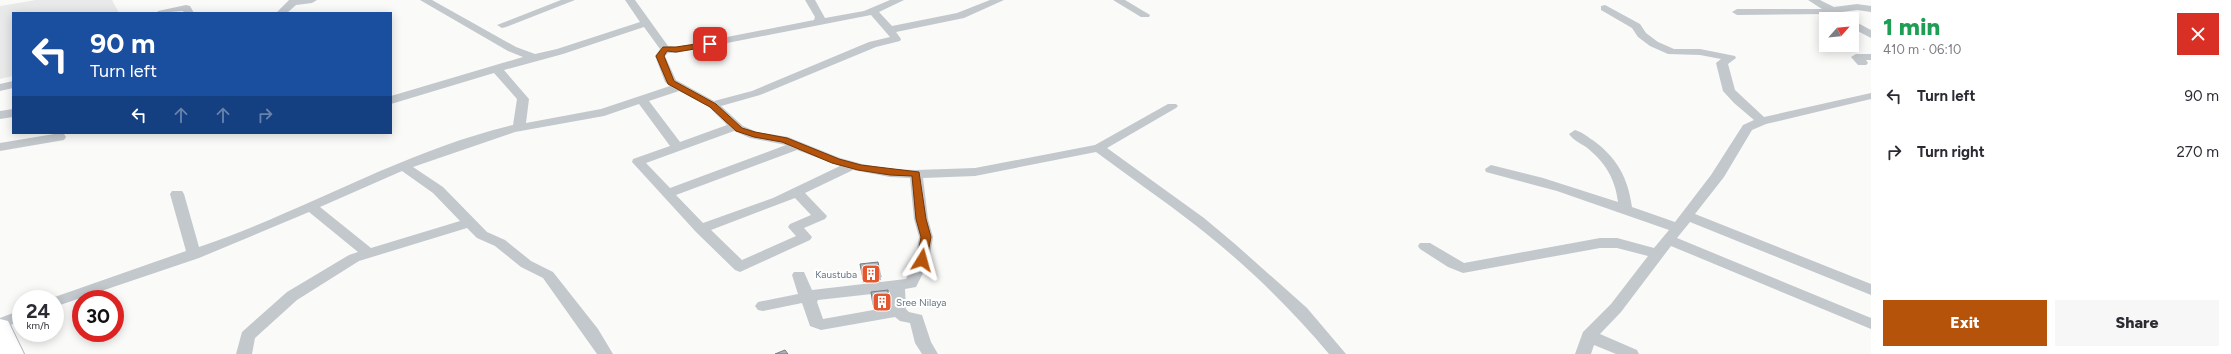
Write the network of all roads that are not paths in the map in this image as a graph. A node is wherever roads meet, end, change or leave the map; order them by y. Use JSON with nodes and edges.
{"nodes":[{"id":1,"x":312,"y":0,"type":"edge"},
{"id":2,"x":425,"y":0,"type":"edge"},
{"id":3,"x":570,"y":0,"type":"edge"},
{"id":4,"x":630,"y":0,"type":"edge"},
{"id":5,"x":810,"y":0,"type":"edge"},
{"id":6,"x":899,"y":0,"type":"edge"},
{"id":7,"x":999,"y":0,"type":"edge"},
{"id":8,"x":1118,"y":0,"type":"edge"},
{"id":9,"x":1813,"y":0,"type":"edge"},
{"id":10,"x":295,"y":1,"type":"edge"},
{"id":11,"x":1605,"y":8,"type":"dead end"},
{"id":12,"x":1871,"y":9,"type":"edge"},
{"id":13,"x":873,"y":11,"type":"junction"},
{"id":14,"x":1833,"y":11,"type":"junction"},
{"id":15,"x":166,"y":12,"type":"edge"},
{"id":16,"x":188,"y":12,"type":"edge"},
{"id":17,"x":282,"y":12,"type":"edge"},
{"id":18,"x":1737,"y":12,"type":"dead end"},
{"id":19,"x":1145,"y":15,"type":"dead end"},
{"id":20,"x":818,"y":22,"type":"junction"},
{"id":21,"x":646,"y":23,"type":"junction"},
{"id":22,"x":502,"y":25,"type":"dead end"},
{"id":23,"x":1859,"y":27,"type":"edge"},
{"id":24,"x":890,"y":30,"type":"junction"},
{"id":25,"x":1871,"y":35,"type":"edge"},
{"id":26,"x":665,"y":49,"type":"junction"},
{"id":27,"x":534,"y":57,"type":"junction"},
{"id":28,"x":496,"y":68,"type":"junction"},
{"id":29,"x":12,"y":84,"type":"edge"},
{"id":30,"x":679,"y":87,"type":"junction"},
{"id":31,"x":0,"y":88,"type":"edge"},
{"id":32,"x":1871,"y":96,"type":"edge"},
{"id":33,"x":392,"y":100,"type":"edge"},
{"id":34,"x":642,"y":100,"type":"junction"},
{"id":35,"x":713,"y":106,"type":"junction"},
{"id":36,"x":1172,"y":106,"type":"dead end"},
{"id":37,"x":12,"y":113,"type":"edge"},
{"id":38,"x":0,"y":115,"type":"edge"},
{"id":39,"x":1762,"y":121,"type":"junction"},
{"id":40,"x":735,"y":126,"type":"junction"},
{"id":41,"x":519,"y":128,"type":"junction"},
{"id":42,"x":1575,"y":134,"type":"dead end"},
{"id":43,"x":60,"y":137,"type":"dead end"},
{"id":44,"x":798,"y":145,"type":"junction"},
{"id":45,"x":0,"y":147,"type":"edge"},
{"id":46,"x":677,"y":147,"type":"junction"},
{"id":47,"x":1098,"y":148,"type":"junction"},
{"id":48,"x":852,"y":165,"type":"junction"},
{"id":49,"x":403,"y":166,"type":"junction"},
{"id":50,"x":1491,"y":169,"type":"dead end"},
{"id":51,"x":916,"y":174,"type":"junction"},
{"id":52,"x":794,"y":192,"type":"junction"},
{"id":53,"x":669,"y":193,"type":"junction"},
{"id":54,"x":177,"y":194,"type":"dead end"},
{"id":55,"x":311,"y":207,"type":"junction"},
{"id":56,"x":1626,"y":208,"type":"junction"},
{"id":57,"x":1687,"y":216,"type":"junction"},
{"id":58,"x":470,"y":222,"type":"junction"},
{"id":59,"x":1678,"y":228,"type":"junction"},
{"id":60,"x":701,"y":230,"type":"junction"},
{"id":61,"x":1668,"y":240,"type":"junction"},
{"id":62,"x":1425,"y":246,"type":"dead end"},
{"id":63,"x":368,"y":253,"type":"junction"},
{"id":64,"x":1658,"y":254,"type":"junction"},
{"id":65,"x":194,"y":255,"type":"junction"},
{"id":66,"x":799,"y":275,"type":"dead end"},
{"id":67,"x":897,"y":286,"type":"junction"},
{"id":68,"x":1871,"y":290,"type":"edge"},
{"id":69,"x":64,"y":298,"type":"edge"},
{"id":70,"x":809,"y":298,"type":"junction"},
{"id":71,"x":763,"y":306,"type":"dead end"},
{"id":72,"x":898,"y":311,"type":"junction"},
{"id":73,"x":12,"y":320,"type":"edge"},
{"id":74,"x":1871,"y":324,"type":"edge"},
{"id":75,"x":0,"y":326,"type":"edge"},
{"id":76,"x":1589,"y":336,"type":"junction"},
{"id":77,"x":12,"y":354,"type":"edge"},
{"id":78,"x":244,"y":354,"type":"edge"},
{"id":79,"x":605,"y":354,"type":"edge"},
{"id":80,"x":930,"y":354,"type":"edge"},
{"id":81,"x":1338,"y":354,"type":"edge"},
{"id":82,"x":1583,"y":354,"type":"edge"},
{"id":83,"x":1630,"y":354,"type":"edge"}],
"edges":[{"from":1,"to":10,"type":"street"},
{"from":2,"to":27,"type":"street"},
{"from":3,"to":22,"type":"street"},
{"from":4,"to":21,"type":"street"},
{"from":5,"to":20,"type":"street"},
{"from":6,"to":13,"type":"street"},
{"from":7,"to":24,"type":"street"},
{"from":8,"to":19,"type":"street"},
{"from":9,"to":14,"type":"street"},
{"from":10,"to":17,"type":"street"},
{"from":11,"to":39,"type":"street"},
{"from":12,"to":14,"type":"street"},
{"from":13,"to":20,"type":"street"},
{"from":13,"to":24,"type":"street"},
{"from":14,"to":18,"type":"street"},
{"from":15,"to":16,"type":"street"},
{"from":20,"to":26,"type":"street"},
{"from":21,"to":26,"type":"street"},
{"from":21,"to":27,"type":"street"},
{"from":23,"to":25,"type":"street"},
{"from":24,"to":35,"type":"street"},
{"from":26,"to":30,"type":"street"},
{"from":27,"to":28,"type":"street"},
{"from":28,"to":33,"type":"street"},
{"from":28,"to":41,"type":"street"},
{"from":29,"to":31,"type":"street"},
{"from":30,"to":34,"type":"street"},
{"from":30,"to":35,"type":"street"},
{"from":32,"to":39,"type":"street"},
{"from":34,"to":41,"type":"street"},
{"from":34,"to":46,"type":"street"},
{"from":35,"to":40,"type":"street"},
{"from":36,"to":47,"type":"street"},
{"from":37,"to":38,"type":"street"},
{"from":39,"to":57,"type":"street"},
{"from":40,"to":44,"type":"street"},
{"from":40,"to":46,"type":"street"},
{"from":41,"to":49,"type":"street"},
{"from":42,"to":56,"type":"street"},
{"from":43,"to":45,"type":"street"},
{"from":44,"to":48,"type":"street"},
{"from":44,"to":53,"type":"street"},
{"from":46,"to":53,"type":"street"},
{"from":47,"to":51,"type":"street"},
{"from":47,"to":81,"type":"street"},
{"from":48,"to":51,"type":"street"},
{"from":48,"to":52,"type":"street"},
{"from":49,"to":55,"type":"street"},
{"from":49,"to":58,"type":"street"},
{"from":50,"to":56,"type":"street"},
{"from":51,"to":67,"type":"street"},
{"from":52,"to":60,"type":"street"},
{"from":52,"to":60,"type":"street"},
{"from":53,"to":60,"type":"street"},
{"from":54,"to":65,"type":"street"},
{"from":55,"to":63,"type":"street"},
{"from":55,"to":65,"type":"street"},
{"from":56,"to":59,"type":"street"},
{"from":57,"to":59,"type":"street"},
{"from":57,"to":68,"type":"street"},
{"from":58,"to":63,"type":"street"},
{"from":58,"to":79,"type":"street"},
{"from":59,"to":61,"type":"street"},
{"from":61,"to":64,"type":"street"},
{"from":61,"to":74,"type":"street"},
{"from":62,"to":64,"type":"street"},
{"from":63,"to":78,"type":"street"},
{"from":64,"to":76,"type":"street"},
{"from":65,"to":69,"type":"street"},
{"from":66,"to":70,"type":"street"},
{"from":67,"to":70,"type":"street"},
{"from":67,"to":72,"type":"street"},
{"from":70,"to":71,"type":"street"},
{"from":70,"to":72,"type":"street"},
{"from":72,"to":80,"type":"street"},
{"from":73,"to":75,"type":"street"},
{"from":75,"to":77,"type":"highway"},
{"from":76,"to":82,"type":"street"},
{"from":76,"to":83,"type":"street"}]}
